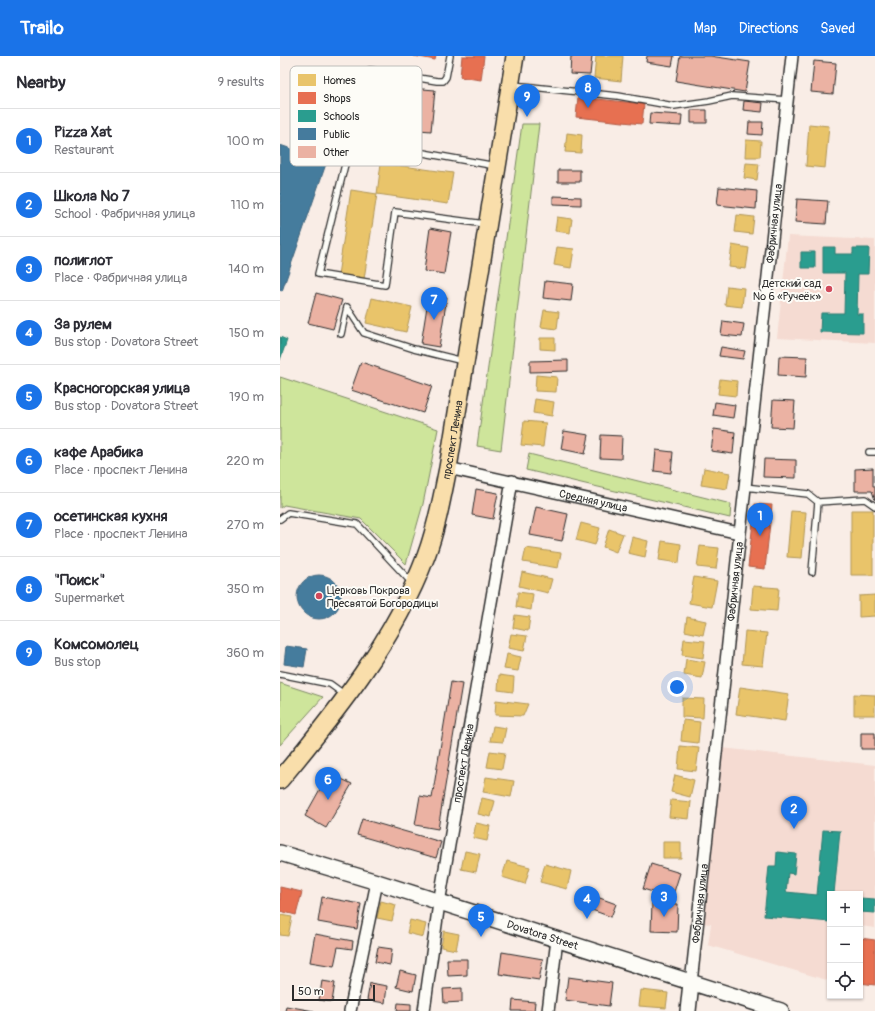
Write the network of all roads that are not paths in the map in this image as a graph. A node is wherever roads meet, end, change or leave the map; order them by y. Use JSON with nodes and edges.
{"nodes":[{"id":1,"x":450,"y":56,"type":"edge"},
{"id":2,"x":516,"y":56,"type":"edge"},
{"id":3,"x":792,"y":56,"type":"edge"},
{"id":4,"x":422,"y":79,"type":"edge"},
{"id":5,"x":511,"y":84,"type":"junction"},
{"id":6,"x":788,"y":100,"type":"junction"},
{"id":7,"x":422,"y":152,"type":"edge"},
{"id":8,"x":345,"y":166,"type":"edge"},
{"id":9,"x":498,"y":166,"type":"junction"},
{"id":10,"x":488,"y":224,"type":"junction"},
{"id":11,"x":341,"y":334,"type":"dead end"},
{"id":12,"x":465,"y":361,"type":"junction"},
{"id":13,"x":448,"y":468,"type":"junction"},
{"id":14,"x":512,"y":481,"type":"junction"},
{"id":15,"x":744,"y":487,"type":"junction"},
{"id":16,"x":818,"y":502,"type":"junction"},
{"id":17,"x":875,"y":506,"type":"edge"},
{"id":18,"x":280,"y":519,"type":"edge"},
{"id":19,"x":740,"y":533,"type":"junction"},
{"id":20,"x":812,"y":572,"type":"dead end"},
{"id":21,"x":414,"y":585,"type":"junction"},
{"id":22,"x":280,"y":674,"type":"edge"},
{"id":23,"x":347,"y":697,"type":"junction"},
{"id":24,"x":280,"y":780,"type":"edge"},
{"id":25,"x":280,"y":853,"type":"edge"},
{"id":26,"x":377,"y":882,"type":"junction"},
{"id":27,"x":439,"y":903,"type":"junction"},
{"id":28,"x":557,"y":940,"type":"junction"},
{"id":29,"x":692,"y":982,"type":"junction"},
{"id":30,"x":350,"y":1011,"type":"edge"},
{"id":31,"x":424,"y":1011,"type":"edge"},
{"id":32,"x":548,"y":1011,"type":"edge"},
{"id":33,"x":688,"y":1011,"type":"edge"},
{"id":34,"x":781,"y":1011,"type":"edge"}],
"edges":[{"from":1,"to":4,"type":"lane"},
{"from":2,"to":5,"type":"main road","name":"проспект Ленина"},
{"from":3,"to":6,"type":"street","name":"Фабричная улица"},
{"from":5,"to":6,"type":"lane"},
{"from":5,"to":9,"type":"main road","name":"проспект Ленина"},
{"from":6,"to":15,"type":"street","name":"Фабричная улица"},
{"from":7,"to":9,"type":"lane"},
{"from":8,"to":10,"type":"lane"},
{"from":9,"to":10,"type":"main road","name":"проспект Ленина"},
{"from":10,"to":12,"type":"main road","name":"проспект Ленина"},
{"from":11,"to":12,"type":"lane"},
{"from":12,"to":13,"type":"main road","name":"проспект Ленина"},
{"from":13,"to":14,"type":"street","name":"Средняя улица"},
{"from":13,"to":21,"type":"main road","name":"проспект Ленина"},
{"from":14,"to":19,"type":"street","name":"Средняя улица"},
{"from":14,"to":27,"type":"street","name":"проспект Ленина"},
{"from":15,"to":16,"type":"lane"},
{"from":15,"to":19,"type":"street","name":"Фабричная улица"},
{"from":16,"to":17,"type":"lane"},
{"from":16,"to":20,"type":"lane"},
{"from":18,"to":21,"type":"lane"},
{"from":19,"to":29,"type":"street","name":"Фабричная улица"},
{"from":21,"to":23,"type":"main road","name":"проспект Ленина"},
{"from":22,"to":23,"type":"lane"},
{"from":23,"to":24,"type":"main road","name":"проспект Ленина"},
{"from":25,"to":26,"type":"main road","name":"Dovatora Street"},
{"from":26,"to":27,"type":"main road","name":"Dovatora Street"},
{"from":26,"to":30,"type":"street"},
{"from":27,"to":28,"type":"main road","name":"Dovatora Street"},
{"from":27,"to":31,"type":"street","name":"проспект Ленина"},
{"from":28,"to":29,"type":"main road","name":"Dovatora Street"},
{"from":28,"to":32,"type":"street"},
{"from":29,"to":33,"type":"main road","name":"Фабричная улица"},
{"from":29,"to":34,"type":"main road","name":"Dovatora Street"}]}
